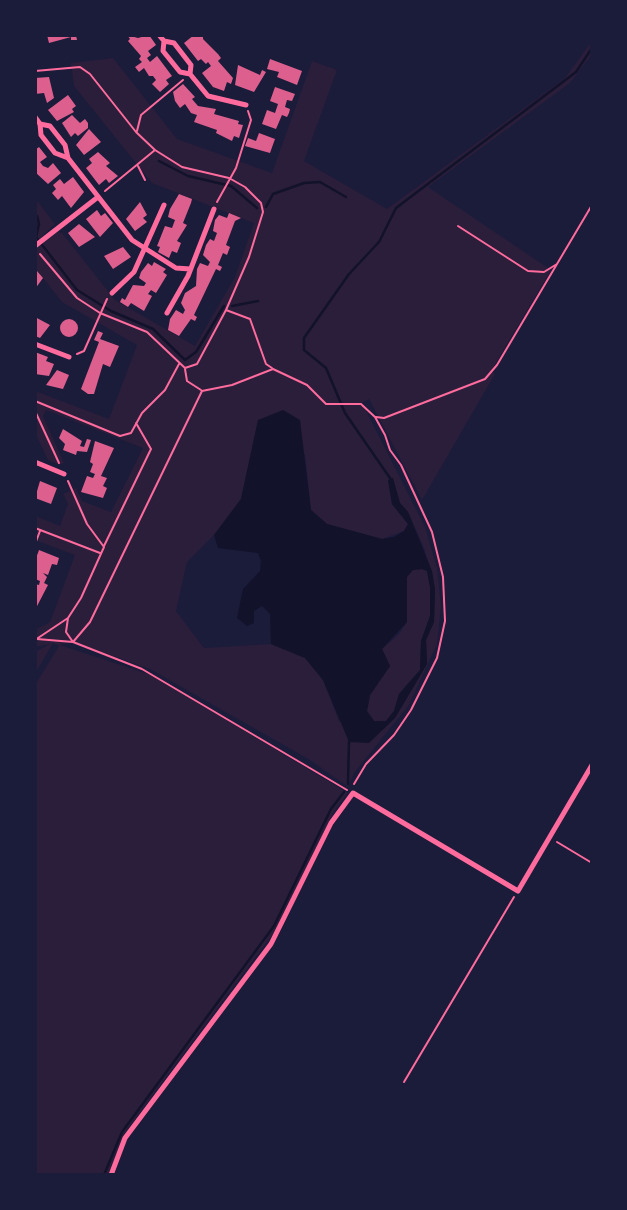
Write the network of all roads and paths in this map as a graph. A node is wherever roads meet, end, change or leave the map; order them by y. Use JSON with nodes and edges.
{"nodes":[{"id":1,"x":159,"y":35,"type":"edge"},
{"id":2,"x":164,"y":41,"type":"junction"},
{"id":3,"x":35,"y":71,"type":"edge"},
{"id":4,"x":190,"y":74,"type":"junction"},
{"id":5,"x":246,"y":105,"type":"joint"},
{"id":6,"x":35,"y":117,"type":"edge"},
{"id":7,"x":40,"y":124,"type":"junction"},
{"id":8,"x":136,"y":132,"type":"junction"},
{"id":9,"x":155,"y":150,"type":"junction"},
{"id":10,"x":68,"y":158,"type":"junction"},
{"id":11,"x":137,"y":166,"type":"junction"},
{"id":12,"x":145,"y":180,"type":"dead end"},
{"id":13,"x":229,"y":180,"type":"junction"},
{"id":14,"x":98,"y":197,"type":"junction"},
{"id":15,"x":164,"y":205,"type":"dead end"},
{"id":16,"x":592,"y":205,"type":"edge"},
{"id":17,"x":214,"y":209,"type":"joint"},
{"id":18,"x":458,"y":226,"type":"dead end"},
{"id":19,"x":38,"y":246,"type":"edge"},
{"id":20,"x":145,"y":251,"type":"junction"},
{"id":21,"x":557,"y":264,"type":"junction"},
{"id":22,"x":190,"y":269,"type":"junction"},
{"id":23,"x":112,"y":293,"type":"dead end"},
{"id":24,"x":105,"y":303,"type":"dead end"},
{"id":25,"x":226,"y":310,"type":"junction"},
{"id":26,"x":101,"y":311,"type":"junction"},
{"id":27,"x":167,"y":313,"type":"dead end"},
{"id":28,"x":35,"y":344,"type":"edge"},
{"id":29,"x":69,"y":357,"type":"joint"},
{"id":30,"x":179,"y":363,"type":"junction"},
{"id":31,"x":185,"y":368,"type":"junction"},
{"id":32,"x":273,"y":369,"type":"junction"},
{"id":33,"x":202,"y":391,"type":"junction"},
{"id":34,"x":35,"y":401,"type":"edge"},
{"id":35,"x":35,"y":411,"type":"edge"},
{"id":36,"x":375,"y":417,"type":"junction"},
{"id":37,"x":136,"y":423,"type":"junction"},
{"id":38,"x":35,"y":462,"type":"edge"},
{"id":39,"x":64,"y":474,"type":"junction"},
{"id":40,"x":35,"y":528,"type":"edge"},
{"id":41,"x":40,"y":530,"type":"junction"},
{"id":42,"x":35,"y":544,"type":"edge"},
{"id":43,"x":104,"y":547,"type":"junction"},
{"id":44,"x":101,"y":553,"type":"junction"},
{"id":45,"x":68,"y":618,"type":"junction"},
{"id":46,"x":36,"y":639,"type":"edge"},
{"id":47,"x":73,"y":642,"type":"junction"},
{"id":48,"x":592,"y":765,"type":"edge"},
{"id":49,"x":550,"y":837,"type":"junction"},
{"id":50,"x":592,"y":863,"type":"edge"},
{"id":51,"x":518,"y":891,"type":"junction"},
{"id":52,"x":404,"y":1082,"type":"dead end"},
{"id":53,"x":111,"y":1175,"type":"edge"}],
"edges":[{"from":1,"to":2,"type":"street"},
{"from":2,"to":4,"type":"street"},
{"from":2,"to":4,"type":"street"},
{"from":3,"to":8,"type":"path"},
{"from":4,"to":5,"type":"street"},
{"from":4,"to":8,"type":"path"},
{"from":5,"to":13,"type":"path"},
{"from":6,"to":7,"type":"street"},
{"from":7,"to":10,"type":"street"},
{"from":7,"to":10,"type":"street"},
{"from":8,"to":9,"type":"path"},
{"from":9,"to":11,"type":"path"},
{"from":9,"to":13,"type":"path"},
{"from":10,"to":14,"type":"street"},
{"from":11,"to":12,"type":"path"},
{"from":11,"to":14,"type":"path"},
{"from":13,"to":17,"type":"path"},
{"from":13,"to":25,"type":"path"},
{"from":14,"to":19,"type":"street"},
{"from":14,"to":20,"type":"street"},
{"from":15,"to":20,"type":"street"},
{"from":16,"to":21,"type":"path"},
{"from":17,"to":22,"type":"street"},
{"from":18,"to":21,"type":"path"},
{"from":19,"to":26,"type":"path"},
{"from":20,"to":22,"type":"street"},
{"from":20,"to":23,"type":"street"},
{"from":21,"to":36,"type":"path"},
{"from":22,"to":27,"type":"street"},
{"from":24,"to":26,"type":"path"},
{"from":25,"to":31,"type":"path"},
{"from":25,"to":32,"type":"path"},
{"from":26,"to":29,"type":"path"},
{"from":26,"to":30,"type":"path"},
{"from":28,"to":29,"type":"street"},
{"from":30,"to":31,"type":"path"},
{"from":30,"to":37,"type":"path"},
{"from":31,"to":33,"type":"path"},
{"from":32,"to":33,"type":"path"},
{"from":32,"to":36,"type":"path"},
{"from":33,"to":47,"type":"path"},
{"from":34,"to":37,"type":"path"},
{"from":35,"to":39,"type":"path"},
{"from":36,"to":47,"type":"path"},
{"from":37,"to":43,"type":"path"},
{"from":38,"to":39,"type":"street"},
{"from":39,"to":43,"type":"path"},
{"from":40,"to":41,"type":"path"},
{"from":41,"to":42,"type":"path"},
{"from":41,"to":44,"type":"path"},
{"from":43,"to":44,"type":"path"},
{"from":44,"to":45,"type":"path"},
{"from":45,"to":46,"type":"path"},
{"from":45,"to":47,"type":"path"},
{"from":46,"to":47,"type":"path"},
{"from":48,"to":49,"type":"street"},
{"from":49,"to":50,"type":"path"},
{"from":49,"to":51,"type":"street"},
{"from":51,"to":52,"type":"path"},
{"from":51,"to":53,"type":"street"}]}
